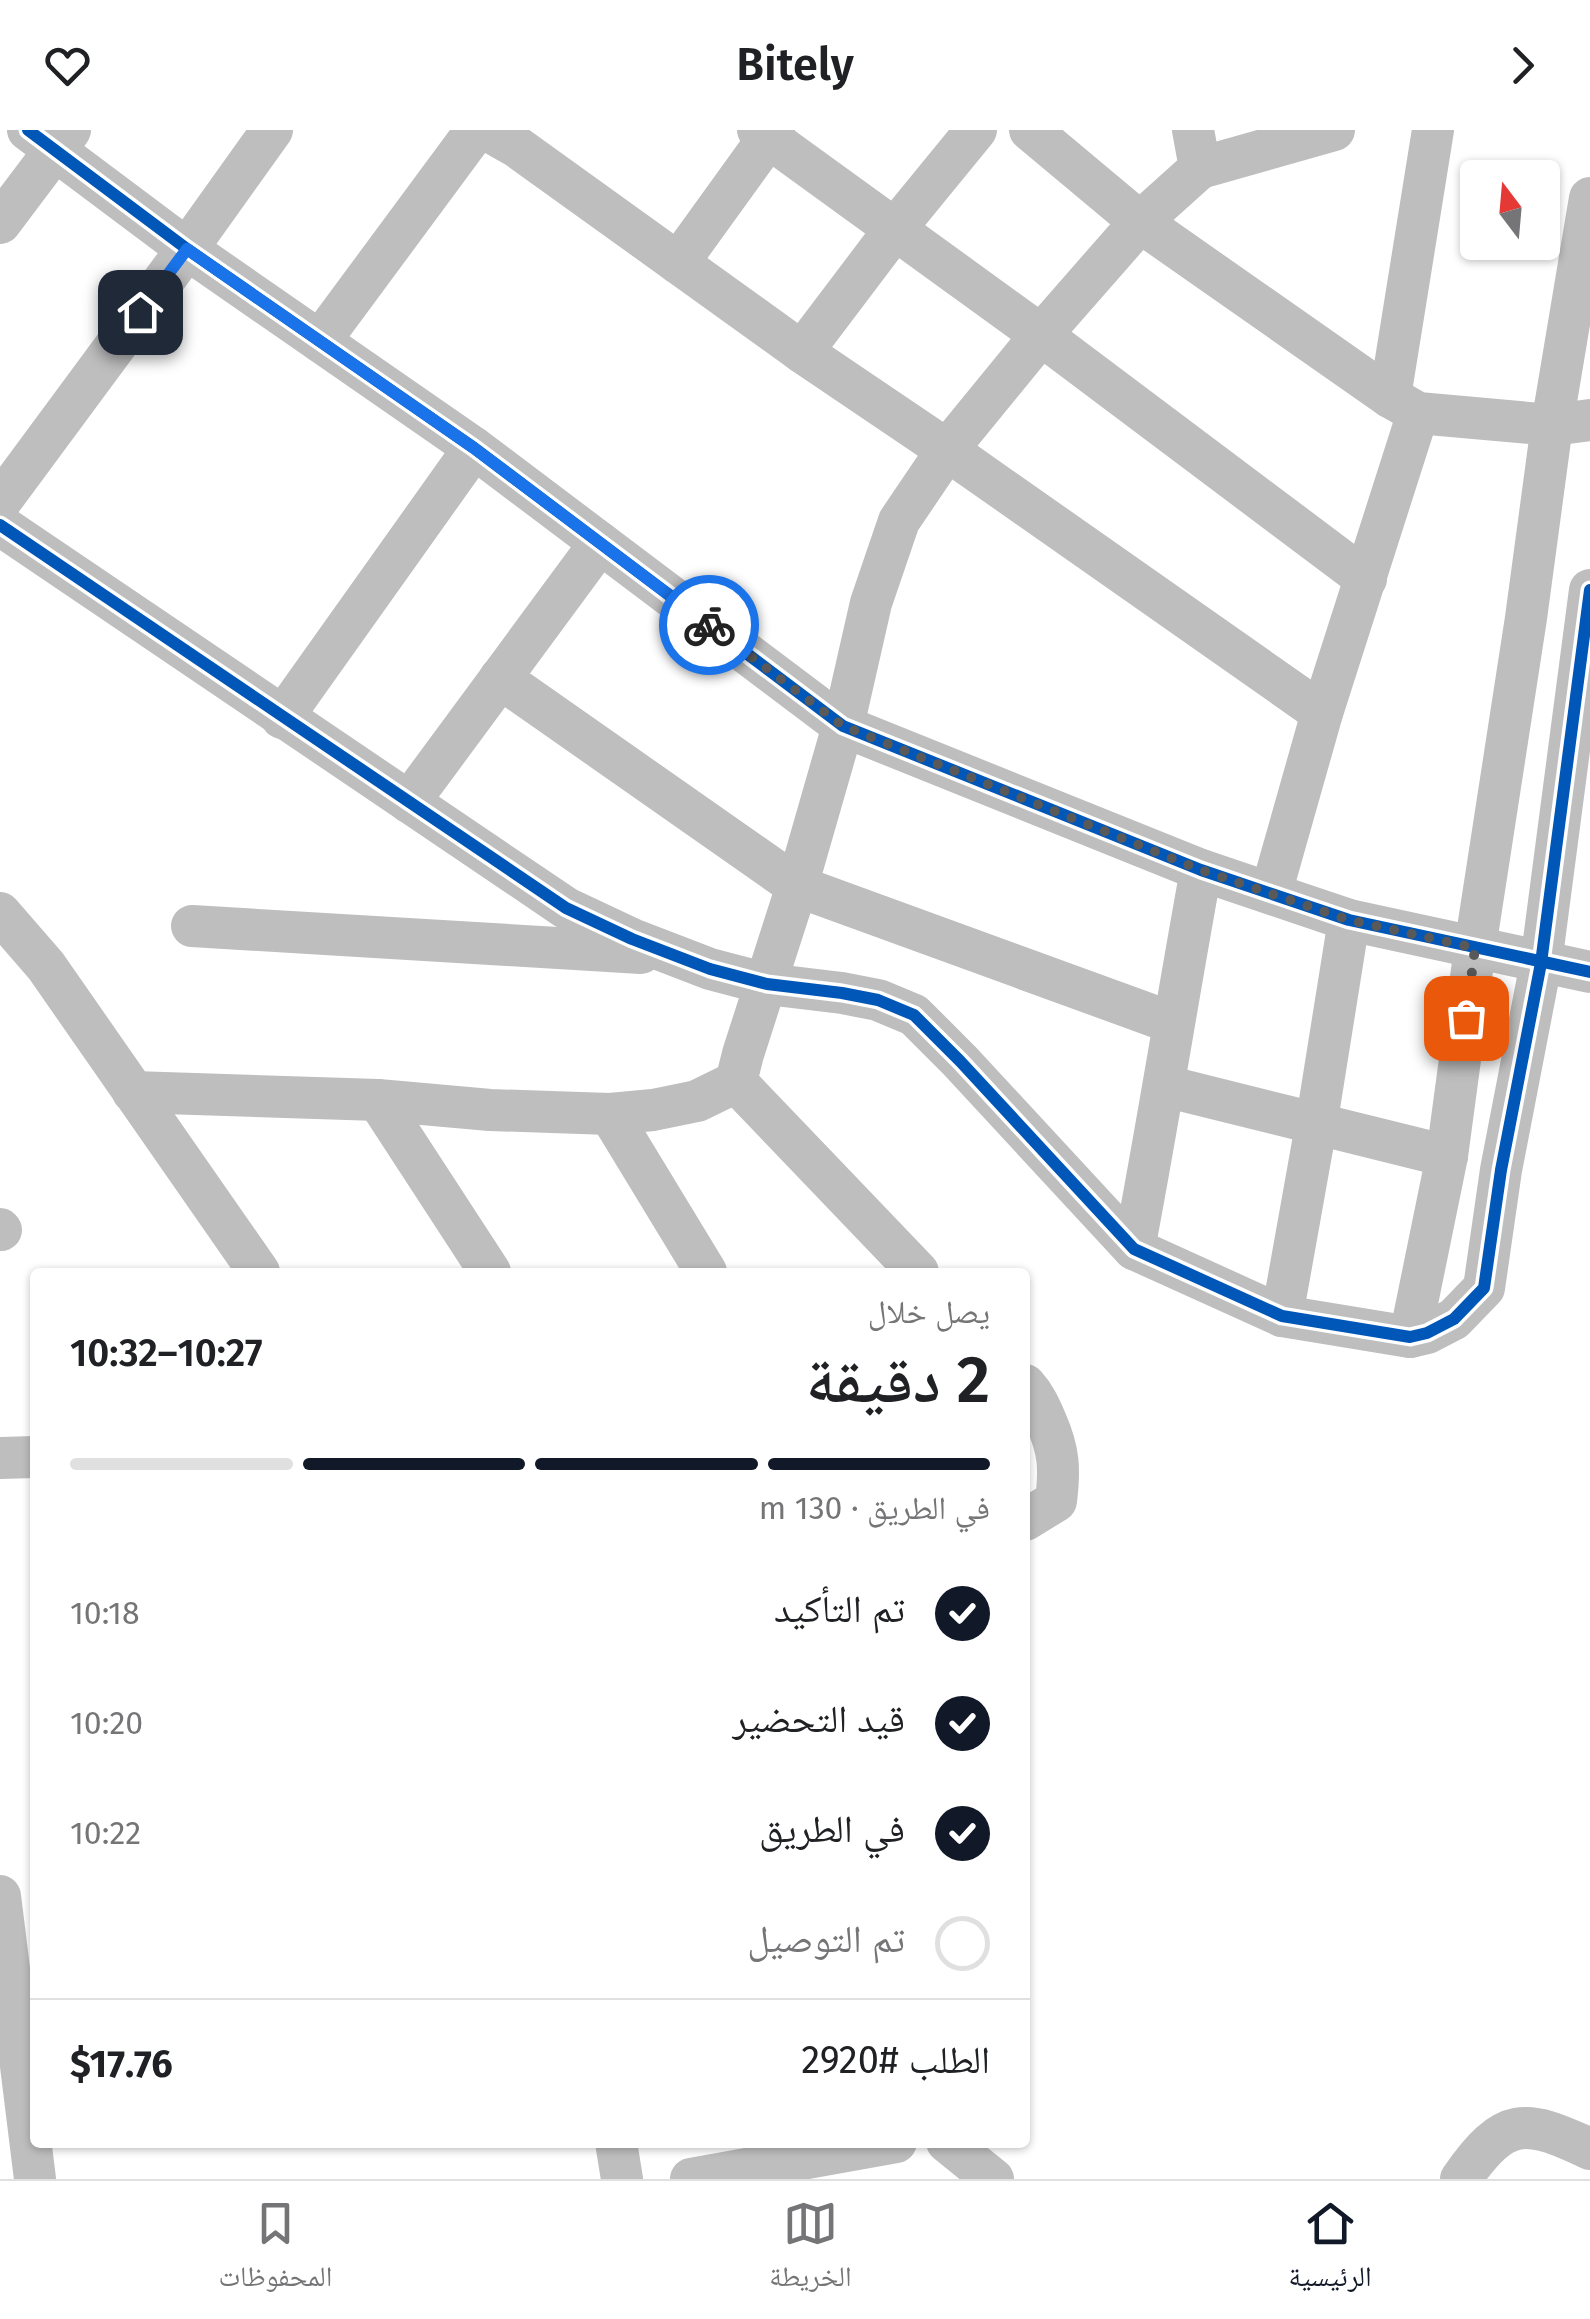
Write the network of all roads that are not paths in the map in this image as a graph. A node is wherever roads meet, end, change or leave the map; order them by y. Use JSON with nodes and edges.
{"nodes":[{"id":1,"x":272,"y":130,"type":"edge"},
{"id":2,"x":476,"y":130,"type":"edge"},
{"id":3,"x":976,"y":130,"type":"edge"},
{"id":4,"x":1030,"y":130,"type":"edge"},
{"id":5,"x":1334,"y":130,"type":"edge"},
{"id":6,"x":1433,"y":130,"type":"edge"},
{"id":7,"x":767,"y":133,"type":"edge"},
{"id":8,"x":511,"y":135,"type":"edge"},
{"id":9,"x":51,"y":137,"type":"edge"},
{"id":10,"x":1196,"y":149,"type":"edge"},
{"id":11,"x":1590,"y":198,"type":"edge"},
{"id":12,"x":1140,"y":222,"type":"junction"},
{"id":13,"x":0,"y":224,"type":"edge"},
{"id":14,"x":894,"y":229,"type":"junction"},
{"id":15,"x":187,"y":249,"type":"junction"},
{"id":16,"x":678,"y":264,"type":"junction"},
{"id":17,"x":1041,"y":335,"type":"junction"},
{"id":18,"x":320,"y":342,"type":"junction"},
{"id":19,"x":802,"y":352,"type":"junction"},
{"id":20,"x":1404,"y":405,"type":"junction"},
{"id":21,"x":1571,"y":423,"type":"edge"},
{"id":22,"x":474,"y":448,"type":"junction"},
{"id":23,"x":946,"y":450,"type":"junction"},
{"id":24,"x":0,"y":502,"type":"edge"},
{"id":25,"x":0,"y":525,"type":"edge"},
{"id":26,"x":600,"y":543,"type":"junction"},
{"id":27,"x":1366,"y":578,"type":"junction"},
{"id":28,"x":1590,"y":590,"type":"edge"},
{"id":29,"x":1584,"y":674,"type":"edge"},
{"id":30,"x":500,"y":678,"type":"junction"},
{"id":31,"x":1322,"y":713,"type":"junction"},
{"id":32,"x":282,"y":718,"type":"junction"},
{"id":33,"x":843,"y":726,"type":"junction"},
{"id":34,"x":409,"y":802,"type":"junction"},
{"id":35,"x":1201,"y":870,"type":"junction"},
{"id":36,"x":798,"y":886,"type":"junction"},
{"id":37,"x":1270,"y":893,"type":"junction"},
{"id":38,"x":1349,"y":920,"type":"junction"},
{"id":39,"x":4,"y":925,"type":"edge"},
{"id":40,"x":192,"y":926,"type":"dead end"},
{"id":41,"x":1475,"y":948,"type":"junction"},
{"id":42,"x":675,"y":956,"type":"junction"},
{"id":43,"x":1542,"y":963,"type":"junction"},
{"id":44,"x":1590,"y":972,"type":"edge"},
{"id":45,"x":767,"y":984,"type":"junction"},
{"id":46,"x":1173,"y":1024,"type":"junction"},
{"id":47,"x":736,"y":1082,"type":"junction"},
{"id":48,"x":1165,"y":1086,"type":"junction"},
{"id":49,"x":133,"y":1092,"type":"junction"},
{"id":50,"x":378,"y":1100,"type":"junction"},
{"id":51,"x":610,"y":1114,"type":"junction"},
{"id":52,"x":1316,"y":1126,"type":"junction"},
{"id":53,"x":1447,"y":1156,"type":"junction"},
{"id":54,"x":1134,"y":1249,"type":"junction"},
{"id":55,"x":257,"y":1268,"type":"edge"},
{"id":56,"x":487,"y":1268,"type":"edge"},
{"id":57,"x":704,"y":1268,"type":"edge"},
{"id":58,"x":914,"y":1268,"type":"edge"},
{"id":59,"x":1282,"y":1316,"type":"junction"},
{"id":60,"x":1410,"y":1337,"type":"junction"},
{"id":61,"x":1030,"y":1390,"type":"edge"},
{"id":62,"x":30,"y":1457,"type":"edge"},
{"id":63,"x":0,"y":1458,"type":"edge"},
{"id":64,"x":1030,"y":1517,"type":"edge"},
{"id":65,"x":10,"y":1915,"type":"edge"},
{"id":66,"x":30,"y":2126,"type":"edge"},
{"id":67,"x":32,"y":2148,"type":"edge"},
{"id":68,"x":617,"y":2148,"type":"edge"},
{"id":69,"x":872,"y":2148,"type":"edge"},
{"id":70,"x":954,"y":2148,"type":"edge"},
{"id":71,"x":1590,"y":2150,"type":"edge"},
{"id":72,"x":782,"y":2171,"type":"edge"},
{"id":73,"x":990,"y":2178,"type":"edge"},
{"id":74,"x":35,"y":2179,"type":"edge"},
{"id":75,"x":622,"y":2179,"type":"edge"},
{"id":76,"x":691,"y":2179,"type":"edge"},
{"id":77,"x":1461,"y":2179,"type":"edge"}],
"edges":[{"from":1,"to":15,"type":"street"},
{"from":2,"to":18,"type":"street"},
{"from":3,"to":14,"type":"street"},
{"from":4,"to":12,"type":"street"},
{"from":5,"to":10,"type":"street"},
{"from":6,"to":20,"type":"street"},
{"from":7,"to":14,"type":"street"},
{"from":7,"to":16,"type":"street"},
{"from":8,"to":16,"type":"street"},
{"from":9,"to":13,"type":"street"},
{"from":9,"to":15,"type":"street"},
{"from":10,"to":12,"type":"street"},
{"from":11,"to":21,"type":"street"},
{"from":12,"to":17,"type":"street"},
{"from":12,"to":20,"type":"street"},
{"from":14,"to":17,"type":"street"},
{"from":14,"to":19,"type":"street"},
{"from":15,"to":18,"type":"street"},
{"from":15,"to":24,"type":"street"},
{"from":16,"to":19,"type":"street"},
{"from":17,"to":23,"type":"street"},
{"from":17,"to":27,"type":"street"},
{"from":18,"to":22,"type":"street"},
{"from":19,"to":23,"type":"street"},
{"from":20,"to":21,"type":"street"},
{"from":20,"to":27,"type":"street"},
{"from":21,"to":41,"type":"street"},
{"from":22,"to":26,"type":"street"},
{"from":22,"to":32,"type":"street"},
{"from":23,"to":31,"type":"street"},
{"from":23,"to":33,"type":"street"},
{"from":25,"to":32,"type":"street"},
{"from":26,"to":30,"type":"street"},
{"from":26,"to":33,"type":"street"},
{"from":27,"to":31,"type":"street"},
{"from":28,"to":29,"type":"street"},
{"from":29,"to":43,"type":"street"},
{"from":30,"to":34,"type":"street"},
{"from":30,"to":36,"type":"street"},
{"from":31,"to":37,"type":"street"},
{"from":32,"to":34,"type":"street"},
{"from":33,"to":35,"type":"street"},
{"from":33,"to":36,"type":"street"},
{"from":34,"to":42,"type":"street"},
{"from":35,"to":37,"type":"street"},
{"from":35,"to":46,"type":"street"},
{"from":36,"to":45,"type":"street"},
{"from":36,"to":46,"type":"street"},
{"from":37,"to":38,"type":"street"},
{"from":38,"to":41,"type":"street"},
{"from":38,"to":52,"type":"street"},
{"from":39,"to":49,"type":"street"},
{"from":40,"to":42,"type":"street"},
{"from":41,"to":43,"type":"street"},
{"from":41,"to":53,"type":"street"},
{"from":42,"to":45,"type":"street"},
{"from":43,"to":44,"type":"street"},
{"from":43,"to":60,"type":"street"},
{"from":45,"to":47,"type":"street"},
{"from":45,"to":54,"type":"street"},
{"from":46,"to":48,"type":"street"},
{"from":47,"to":51,"type":"street"},
{"from":47,"to":58,"type":"street"},
{"from":48,"to":52,"type":"street"},
{"from":48,"to":54,"type":"street"},
{"from":49,"to":50,"type":"street"},
{"from":49,"to":55,"type":"street"},
{"from":50,"to":51,"type":"street"},
{"from":50,"to":56,"type":"street"},
{"from":51,"to":57,"type":"street"},
{"from":52,"to":53,"type":"street"},
{"from":52,"to":59,"type":"street"},
{"from":53,"to":60,"type":"street"},
{"from":54,"to":59,"type":"street"},
{"from":59,"to":60,"type":"street"},
{"from":61,"to":64,"type":"street"},
{"from":62,"to":63,"type":"street"},
{"from":65,"to":66,"type":"street"},
{"from":67,"to":74,"type":"street"},
{"from":68,"to":75,"type":"street"},
{"from":69,"to":72,"type":"street"},
{"from":70,"to":73,"type":"street"},
{"from":71,"to":77,"type":"street"},
{"from":72,"to":76,"type":"street"}]}
